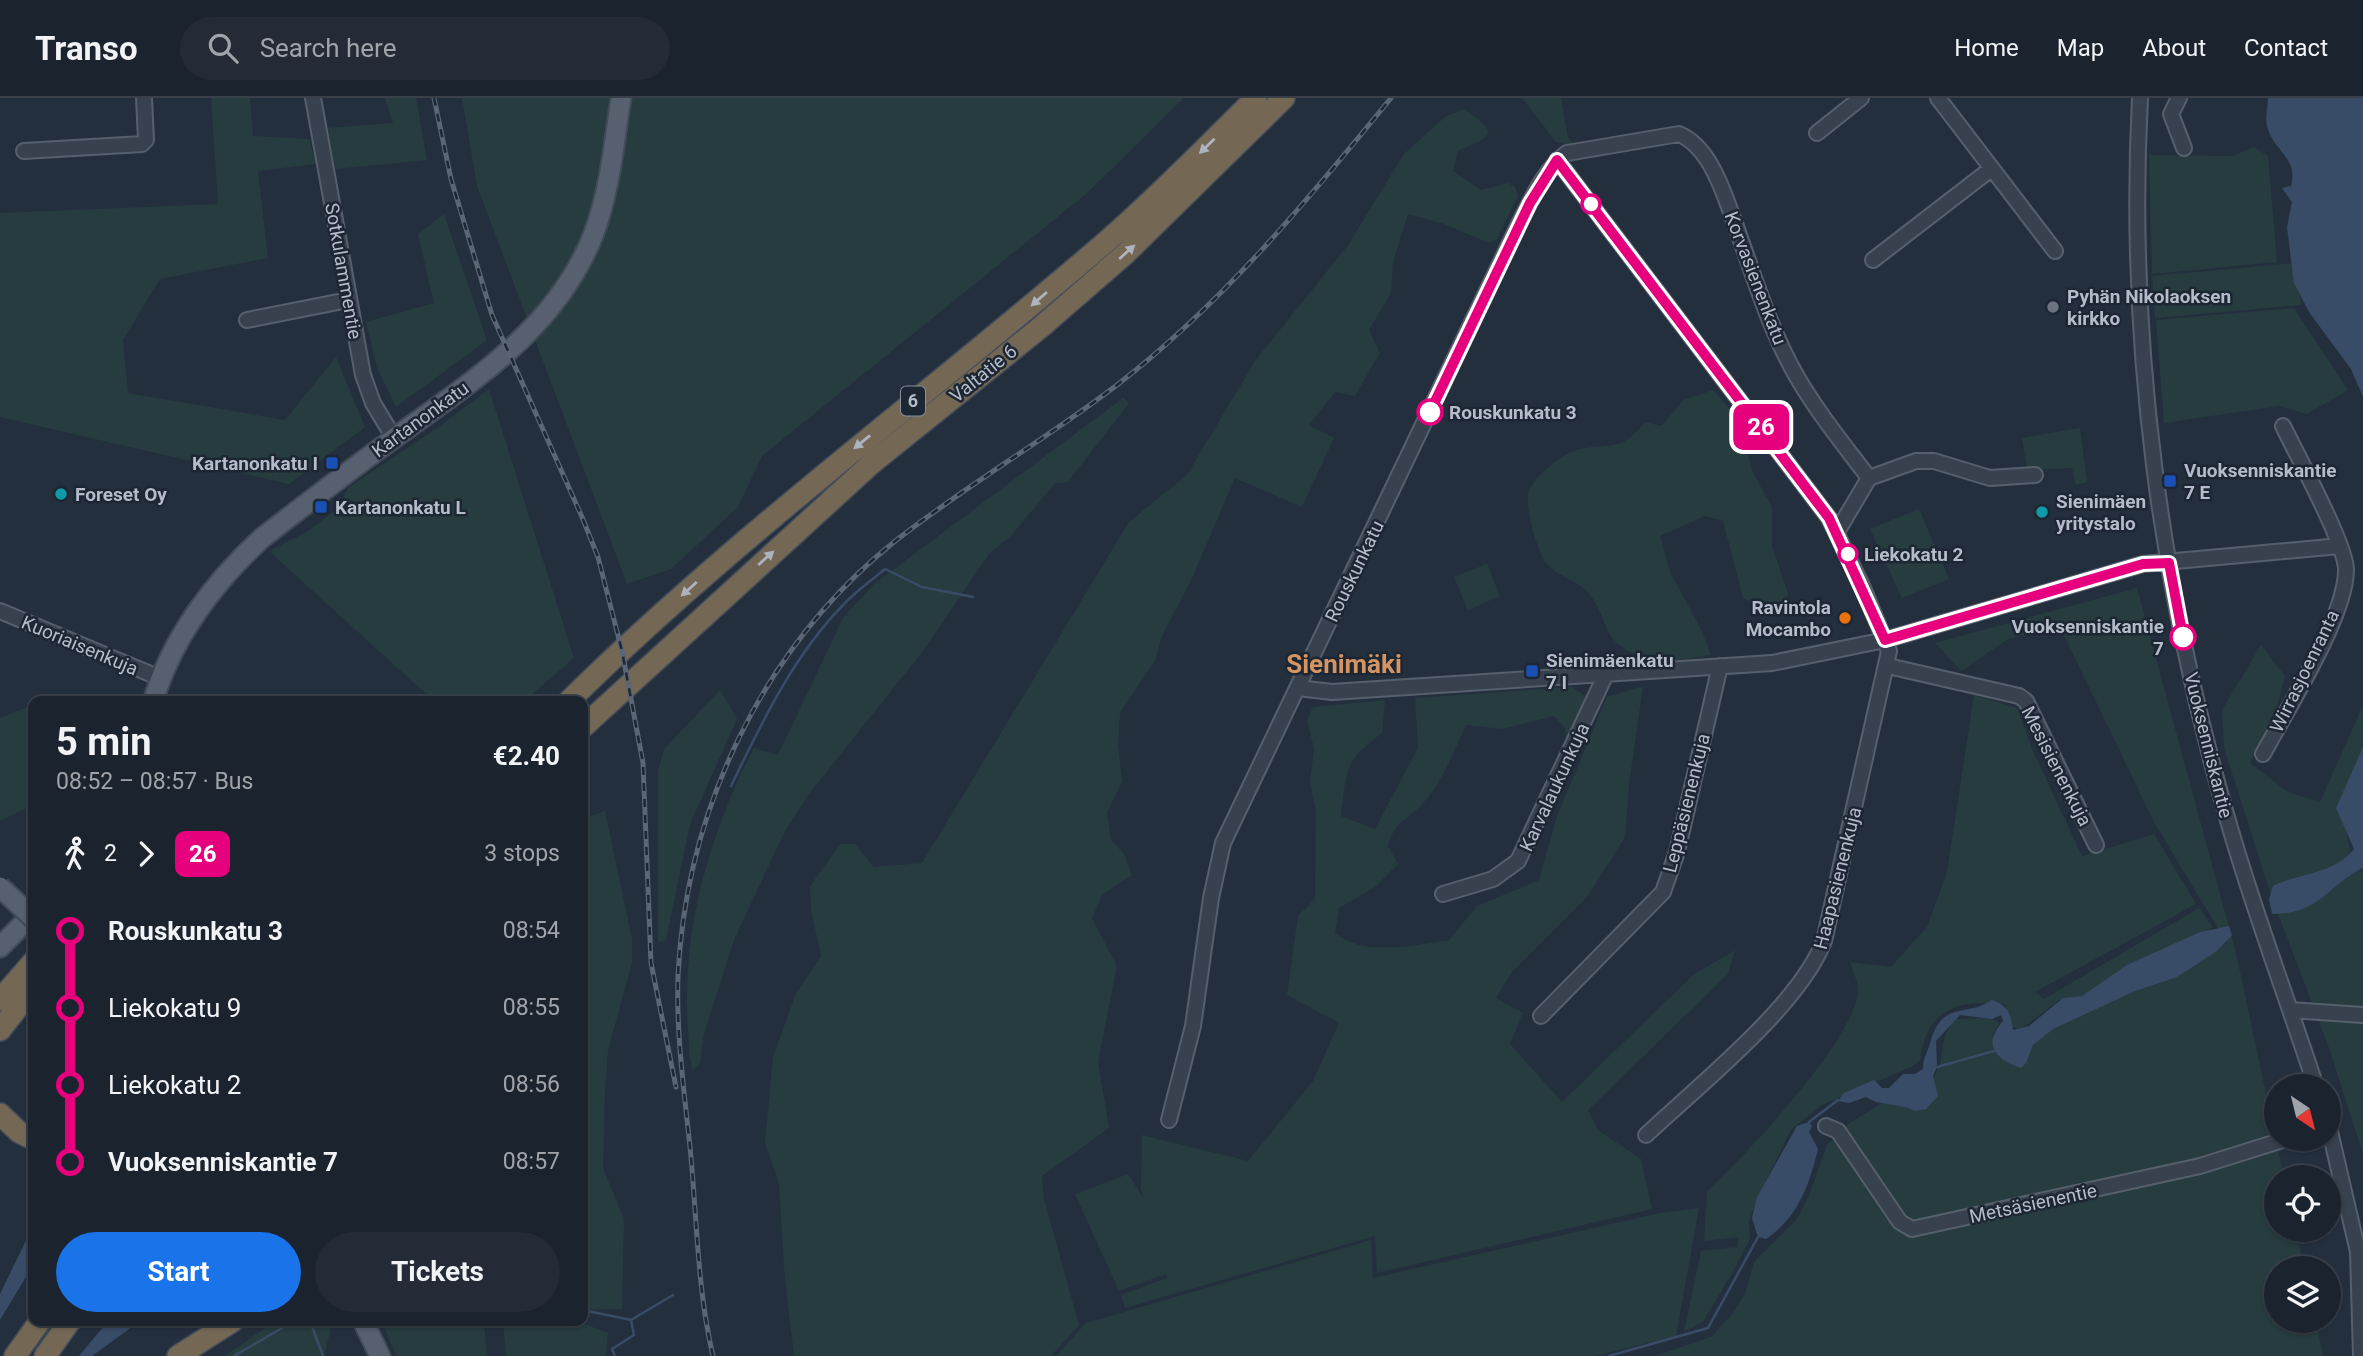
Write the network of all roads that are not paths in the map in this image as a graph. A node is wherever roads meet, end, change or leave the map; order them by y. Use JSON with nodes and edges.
{"nodes":[{"id":1,"x":144,"y":98,"type":"edge"},
{"id":2,"x":313,"y":98,"type":"edge"},
{"id":3,"x":621,"y":98,"type":"edge"},
{"id":4,"x":1256,"y":98,"type":"edge"},
{"id":5,"x":1284,"y":98,"type":"edge"},
{"id":6,"x":1861,"y":98,"type":"edge"},
{"id":7,"x":1938,"y":98,"type":"edge"},
{"id":8,"x":2140,"y":98,"type":"edge"},
{"id":9,"x":2179,"y":98,"type":"edge"},
{"id":10,"x":1817,"y":133,"type":"dead end"},
{"id":11,"x":2184,"y":148,"type":"dead end"},
{"id":12,"x":24,"y":151,"type":"dead end"},
{"id":13,"x":1557,"y":160,"type":"junction"},
{"id":14,"x":1991,"y":169,"type":"junction"},
{"id":15,"x":2054,"y":251,"type":"dead end"},
{"id":16,"x":1872,"y":260,"type":"dead end"},
{"id":17,"x":348,"y":300,"type":"junction"},
{"id":18,"x":247,"y":320,"type":"dead end"},
{"id":19,"x":2283,"y":426,"type":"dead end"},
{"id":20,"x":394,"y":438,"type":"junction"},
{"id":21,"x":2035,"y":475,"type":"dead end"},
{"id":22,"x":1868,"y":478,"type":"junction"},
{"id":23,"x":1838,"y":532,"type":"junction"},
{"id":24,"x":2340,"y":546,"type":"junction"},
{"id":25,"x":2169,"y":563,"type":"junction"},
{"id":26,"x":0,"y":611,"type":"edge"},
{"id":27,"x":1885,"y":640,"type":"junction"},
{"id":28,"x":1720,"y":666,"type":"junction"},
{"id":29,"x":1888,"y":666,"type":"junction"},
{"id":30,"x":644,"y":670,"type":"junction"},
{"id":31,"x":1606,"y":674,"type":"junction"},
{"id":32,"x":160,"y":678,"type":"junction"},
{"id":33,"x":1298,"y":688,"type":"junction"},
{"id":34,"x":155,"y":696,"type":"edge"},
{"id":35,"x":574,"y":696,"type":"edge"},
{"id":36,"x":588,"y":722,"type":"edge"},
{"id":37,"x":588,"y":737,"type":"edge"},
{"id":38,"x":2263,"y":754,"type":"dead end"},
{"id":39,"x":2096,"y":845,"type":"dead end"},
{"id":40,"x":0,"y":887,"type":"edge"},
{"id":41,"x":1443,"y":894,"type":"dead end"},
{"id":42,"x":28,"y":912,"type":"edge"},
{"id":43,"x":28,"y":921,"type":"edge"},
{"id":44,"x":0,"y":947,"type":"edge"},
{"id":45,"x":28,"y":968,"type":"edge"},
{"id":46,"x":28,"y":994,"type":"edge"},
{"id":47,"x":0,"y":1000,"type":"edge"},
{"id":48,"x":2290,"y":1010,"type":"junction"},
{"id":49,"x":2363,"y":1015,"type":"edge"},
{"id":50,"x":1541,"y":1016,"type":"dead end"},
{"id":51,"x":0,"y":1030,"type":"edge"},
{"id":52,"x":2312,"y":1074,"type":"edge"},
{"id":53,"x":0,"y":1114,"type":"edge"},
{"id":54,"x":1169,"y":1120,"type":"dead end"},
{"id":55,"x":1826,"y":1126,"type":"dead end"},
{"id":56,"x":1646,"y":1135,"type":"dead end"},
{"id":57,"x":28,"y":1136,"type":"edge"},
{"id":58,"x":2264,"y":1146,"type":"edge"},
{"id":59,"x":2335,"y":1152,"type":"edge"},
{"id":60,"x":2360,"y":1252,"type":"edge"},
{"id":61,"x":36,"y":1326,"type":"edge"},
{"id":62,"x":66,"y":1326,"type":"edge"},
{"id":63,"x":225,"y":1326,"type":"edge"},
{"id":64,"x":365,"y":1326,"type":"edge"},
{"id":65,"x":15,"y":1356,"type":"edge"},
{"id":66,"x":45,"y":1356,"type":"edge"},
{"id":67,"x":178,"y":1356,"type":"edge"},
{"id":68,"x":380,"y":1356,"type":"edge"},
{"id":69,"x":2361,"y":1356,"type":"edge"}],
"edges":[{"from":1,"to":12,"type":"street"},
{"from":2,"to":17,"type":"street","name":"Sotkulammentie"},
{"from":3,"to":20,"type":"main road","name":"Kartanonkatu"},
{"from":4,"to":35,"type":"highway","name":"Valtatie 6","number":"6","one_way":true},
{"from":30,"to":5,"type":"highway","name":"Valtatie 6","number":"6","one_way":true},
{"from":6,"to":10,"type":"street"},
{"from":7,"to":14,"type":"street"},
{"from":8,"to":25,"type":"street","name":"Vuoksenniskantie"},
{"from":9,"to":11,"type":"street"},
{"from":13,"to":22,"type":"street","name":"Korvasienenkatu"},
{"from":13,"to":23,"type":"street","name":"Haapasienenkuja"},
{"from":13,"to":33,"type":"street","name":"Rouskunkatu"},
{"from":14,"to":15,"type":"street"},
{"from":14,"to":16,"type":"street"},
{"from":17,"to":18,"type":"street"},
{"from":17,"to":20,"type":"street","name":"Sotkulammentie"},
{"from":19,"to":24,"type":"street","name":"Wirrasjoenranta"},
{"from":20,"to":32,"type":"main road","name":"Kartanonkatu"},
{"from":21,"to":22,"type":"street"},
{"from":22,"to":23,"type":"street"},
{"from":23,"to":27,"type":"street","name":"Haapasienenkuja"},
{"from":24,"to":25,"type":"street"},
{"from":24,"to":38,"type":"street","name":"Wirrasjoenranta"},
{"from":25,"to":27,"type":"street"},
{"from":25,"to":48,"type":"street","name":"Vuoksenniskantie"},
{"from":26,"to":32,"type":"street","name":"Kuoriaisenkuja"},
{"from":27,"to":28,"type":"street"},
{"from":27,"to":29,"type":"street","name":"Haapasienenkuja"},
{"from":28,"to":31,"type":"street"},
{"from":28,"to":50,"type":"street","name":"Leppäsienenkuja"},
{"from":29,"to":39,"type":"street","name":"Mesisienenkuja"},
{"from":29,"to":56,"type":"street","name":"Haapasienenkuja"},
{"from":30,"to":36,"type":"highway","name":"Valtatie 6","number":"6"},
{"from":30,"to":37,"type":"highway"},
{"from":31,"to":33,"type":"street"},
{"from":31,"to":41,"type":"street","name":"Karvalaukunkuja"},
{"from":32,"to":34,"type":"main road","name":"Kartanonkatu"},
{"from":33,"to":54,"type":"street","name":"Rouskunkatu"},
{"from":40,"to":42,"type":"main road","bridge":true},
{"from":43,"to":44,"type":"main road"},
{"from":45,"to":47,"type":"highway"},
{"from":46,"to":51,"type":"highway"},
{"from":48,"to":49,"type":"street"},
{"from":48,"to":52,"type":"street","name":"Vuoksenniskantie"},
{"from":53,"to":57,"type":"highway"},
{"from":55,"to":58,"type":"street","name":"Metsäsienentie"},
{"from":59,"to":60,"type":"street"},
{"from":60,"to":69,"type":"street"},
{"from":61,"to":65,"type":"highway"},
{"from":62,"to":66,"type":"highway"},
{"from":63,"to":67,"type":"highway"},
{"from":64,"to":68,"type":"main road"}]}
